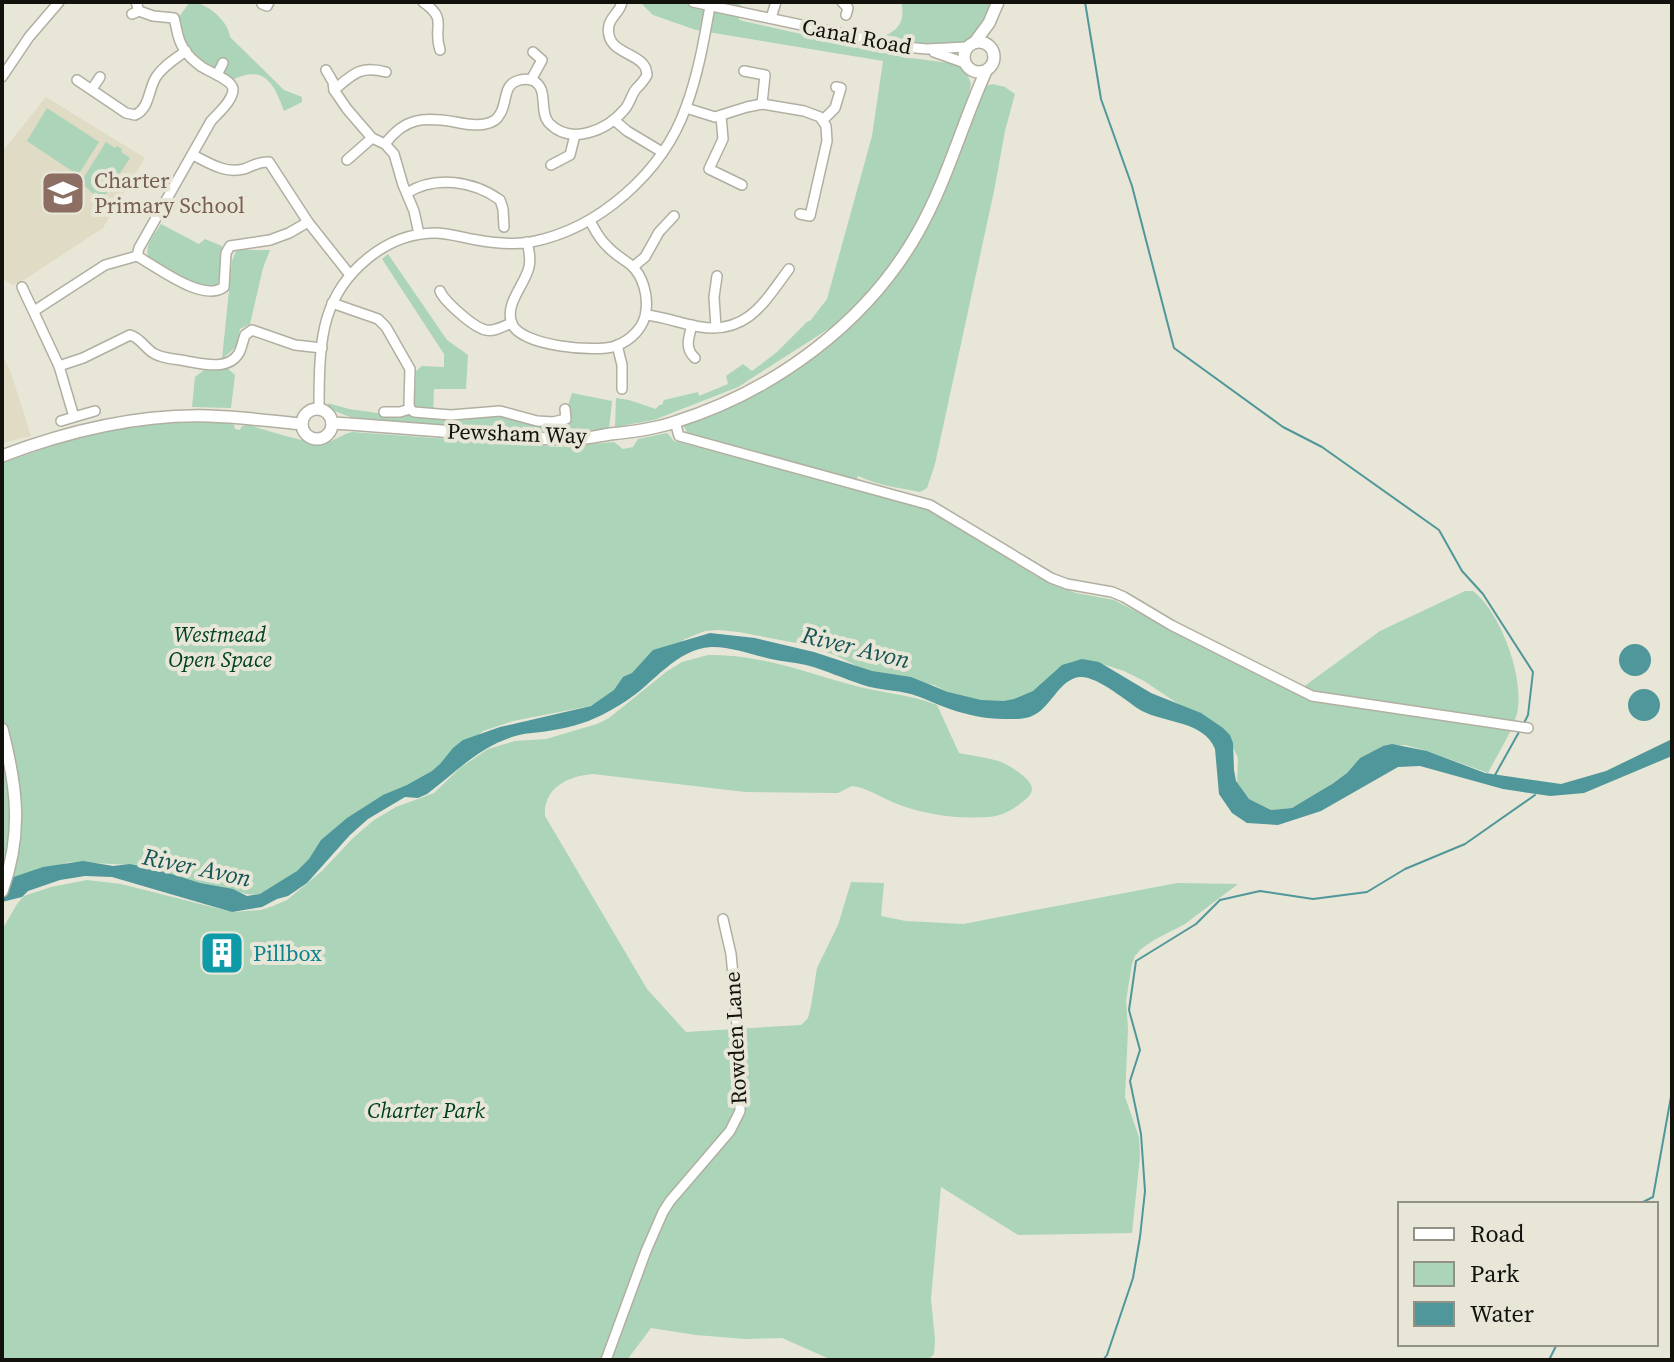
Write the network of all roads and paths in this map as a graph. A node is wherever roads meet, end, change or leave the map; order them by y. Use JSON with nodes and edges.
{"nodes":[{"id":1,"x":59,"y":2,"type":"edge"},
{"id":2,"x":423,"y":2,"type":"edge"},
{"id":3,"x":622,"y":2,"type":"edge"},
{"id":4,"x":693,"y":2,"type":"edge"},
{"id":5,"x":776,"y":2,"type":"edge"},
{"id":6,"x":998,"y":2,"type":"edge"},
{"id":7,"x":710,"y":6,"type":"junction"},
{"id":8,"x":136,"y":9,"type":"edge"},
{"id":9,"x":771,"y":18,"type":"junction"},
{"id":10,"x":989,"y":23,"type":"junction"},
{"id":11,"x":436,"y":39,"type":"junction"},
{"id":12,"x":425,"y":42,"type":"dead end"},
{"id":13,"x":971,"y":45,"type":"junction"},
{"id":14,"x":990,"y":46,"type":"junction"},
{"id":15,"x":927,"y":49,"type":"junction"},
{"id":16,"x":440,"y":50,"type":"dead end"},
{"id":17,"x":186,"y":51,"type":"junction"},
{"id":18,"x":533,"y":52,"type":"dead end"},
{"id":19,"x":223,"y":63,"type":"dead end"},
{"id":20,"x":968,"y":67,"type":"junction"},
{"id":21,"x":380,"y":68,"type":"dead end"},
{"id":22,"x":326,"y":70,"type":"dead end"},
{"id":23,"x":744,"y":71,"type":"dead end"},
{"id":24,"x":986,"y":71,"type":"junction"},
{"id":25,"x":217,"y":75,"type":"junction"},
{"id":26,"x":2,"y":77,"type":"edge"},
{"id":27,"x":100,"y":77,"type":"dead end"},
{"id":28,"x":77,"y":80,"type":"dead end"},
{"id":29,"x":531,"y":80,"type":"junction"},
{"id":30,"x":840,"y":88,"type":"dead end"},
{"id":31,"x":92,"y":89,"type":"junction"},
{"id":32,"x":334,"y":90,"type":"junction"},
{"id":33,"x":972,"y":101,"type":"junction"},
{"id":34,"x":762,"y":104,"type":"junction"},
{"id":35,"x":686,"y":108,"type":"junction"},
{"id":36,"x":721,"y":116,"type":"junction"},
{"id":37,"x":614,"y":120,"type":"junction"},
{"id":38,"x":823,"y":120,"type":"junction"},
{"id":39,"x":575,"y":135,"type":"junction"},
{"id":40,"x":372,"y":138,"type":"junction"},
{"id":41,"x":385,"y":144,"type":"junction"},
{"id":42,"x":662,"y":152,"type":"junction"},
{"id":43,"x":193,"y":155,"type":"junction"},
{"id":44,"x":349,"y":155,"type":"dead end"},
{"id":45,"x":553,"y":160,"type":"dead end"},
{"id":46,"x":742,"y":185,"type":"dead end"},
{"id":47,"x":407,"y":193,"type":"junction"},
{"id":48,"x":674,"y":216,"type":"dead end"},
{"id":49,"x":806,"y":217,"type":"dead end"},
{"id":50,"x":590,"y":221,"type":"junction"},
{"id":51,"x":308,"y":222,"type":"junction"},
{"id":52,"x":504,"y":227,"type":"dead end"},
{"id":53,"x":419,"y":234,"type":"junction"},
{"id":54,"x":527,"y":242,"type":"junction"},
{"id":55,"x":137,"y":256,"type":"junction"},
{"id":56,"x":633,"y":267,"type":"junction"},
{"id":57,"x":789,"y":269,"type":"dead end"},
{"id":58,"x":350,"y":275,"type":"junction"},
{"id":59,"x":714,"y":281,"type":"dead end"},
{"id":60,"x":22,"y":287,"type":"dead end"},
{"id":61,"x":439,"y":294,"type":"dead end"},
{"id":62,"x":332,"y":303,"type":"junction"},
{"id":63,"x":34,"y":311,"type":"junction"},
{"id":64,"x":646,"y":315,"type":"junction"},
{"id":65,"x":512,"y":323,"type":"junction"},
{"id":66,"x":692,"y":325,"type":"junction"},
{"id":67,"x":716,"y":327,"type":"junction"},
{"id":68,"x":617,"y":345,"type":"junction"},
{"id":69,"x":322,"y":348,"type":"junction"},
{"id":70,"x":695,"y":358,"type":"dead end"},
{"id":71,"x":59,"y":366,"type":"junction"},
{"id":72,"x":622,"y":389,"type":"dead end"},
{"id":73,"x":319,"y":409,"type":"junction"},
{"id":74,"x":410,"y":409,"type":"junction"},
{"id":75,"x":565,"y":409,"type":"dead end"},
{"id":76,"x":95,"y":411,"type":"dead end"},
{"id":77,"x":384,"y":412,"type":"dead end"},
{"id":78,"x":74,"y":417,"type":"junction"},
{"id":79,"x":61,"y":421,"type":"dead end"},
{"id":80,"x":675,"y":422,"type":"junction"},
{"id":81,"x":332,"y":423,"type":"junction"},
{"id":82,"x":302,"y":424,"type":"junction"},
{"id":83,"x":2,"y":456,"type":"edge"},
{"id":84,"x":1528,"y":728,"type":"dead end"},
{"id":85,"x":2,"y":729,"type":"edge"},
{"id":86,"x":2,"y":891,"type":"edge"},
{"id":87,"x":723,"y":919,"type":"dead end"},
{"id":88,"x":606,"y":1360,"type":"edge"}],
"edges":[{"from":1,"to":26,"type":"street"},
{"from":2,"to":11,"type":"street"},
{"from":3,"to":37,"type":"street"},
{"from":4,"to":7,"type":"street","name":"Canal Road"},
{"from":5,"to":9,"type":"street"},
{"from":6,"to":10,"type":"main road"},
{"from":7,"to":9,"type":"street","name":"Canal Road"},
{"from":7,"to":35,"type":"street"},
{"from":8,"to":17,"type":"street"},
{"from":9,"to":15,"type":"street","name":"Canal Road"},
{"from":10,"to":13,"type":"main road"},
{"from":10,"to":14,"type":"main road"},
{"from":11,"to":12,"type":"street"},
{"from":11,"to":16,"type":"street"},
{"from":13,"to":14,"type":"main road"},
{"from":13,"to":15,"type":"street","name":"Canal Road"},
{"from":13,"to":20,"type":"main road"},
{"from":14,"to":24,"type":"main road"},
{"from":15,"to":20,"type":"street","name":"Canal Road"},
{"from":17,"to":25,"type":"street"},
{"from":17,"to":31,"type":"street"},
{"from":18,"to":29,"type":"street"},
{"from":19,"to":25,"type":"street"},
{"from":20,"to":24,"type":"main road"},
{"from":20,"to":33,"type":"main road","name":"Pewsham Way"},
{"from":21,"to":32,"type":"street"},
{"from":22,"to":32,"type":"street"},
{"from":23,"to":34,"type":"street"},
{"from":24,"to":33,"type":"main road","name":"Pewsham Way"},
{"from":25,"to":43,"type":"street"},
{"from":27,"to":31,"type":"street"},
{"from":28,"to":31,"type":"street"},
{"from":29,"to":39,"type":"street"},
{"from":29,"to":41,"type":"street"},
{"from":30,"to":38,"type":"street"},
{"from":32,"to":40,"type":"street"},
{"from":33,"to":80,"type":"main road","name":"Pewsham Way"},
{"from":34,"to":36,"type":"street"},
{"from":34,"to":38,"type":"street"},
{"from":35,"to":36,"type":"street"},
{"from":35,"to":42,"type":"street"},
{"from":36,"to":46,"type":"street"},
{"from":37,"to":39,"type":"street"},
{"from":37,"to":42,"type":"street"},
{"from":38,"to":49,"type":"street"},
{"from":39,"to":45,"type":"street"},
{"from":40,"to":41,"type":"street"},
{"from":40,"to":44,"type":"street"},
{"from":41,"to":47,"type":"street"},
{"from":42,"to":50,"type":"street"},
{"from":43,"to":51,"type":"street"},
{"from":43,"to":55,"type":"street"},
{"from":47,"to":52,"type":"street"},
{"from":47,"to":53,"type":"street"},
{"from":48,"to":56,"type":"street"},
{"from":50,"to":54,"type":"street"},
{"from":50,"to":56,"type":"street"},
{"from":51,"to":55,"type":"street"},
{"from":51,"to":58,"type":"street"},
{"from":53,"to":54,"type":"street"},
{"from":53,"to":58,"type":"street"},
{"from":54,"to":65,"type":"street"},
{"from":55,"to":63,"type":"street"},
{"from":56,"to":64,"type":"street"},
{"from":57,"to":67,"type":"street"},
{"from":58,"to":62,"type":"street"},
{"from":59,"to":67,"type":"street"},
{"from":60,"to":63,"type":"street"},
{"from":61,"to":65,"type":"street"},
{"from":62,"to":69,"type":"street"},
{"from":62,"to":74,"type":"street"},
{"from":63,"to":71,"type":"street"},
{"from":64,"to":66,"type":"street"},
{"from":64,"to":68,"type":"street"},
{"from":65,"to":68,"type":"street"},
{"from":66,"to":67,"type":"street"},
{"from":66,"to":70,"type":"street"},
{"from":68,"to":72,"type":"street"},
{"from":69,"to":71,"type":"street"},
{"from":69,"to":73,"type":"street"},
{"from":71,"to":78,"type":"street"},
{"from":73,"to":81,"type":"main road"},
{"from":73,"to":82,"type":"main road"},
{"from":74,"to":75,"type":"street"},
{"from":74,"to":77,"type":"street"},
{"from":76,"to":78,"type":"street"},
{"from":78,"to":79,"type":"street"},
{"from":80,"to":81,"type":"main road","name":"Pewsham Way"},
{"from":80,"to":84,"type":"street"},
{"from":81,"to":82,"type":"main road"},
{"from":82,"to":83,"type":"main road"},
{"from":85,"to":86,"type":"main road"},
{"from":87,"to":88,"type":"street","name":"Rowden Lane"}]}
